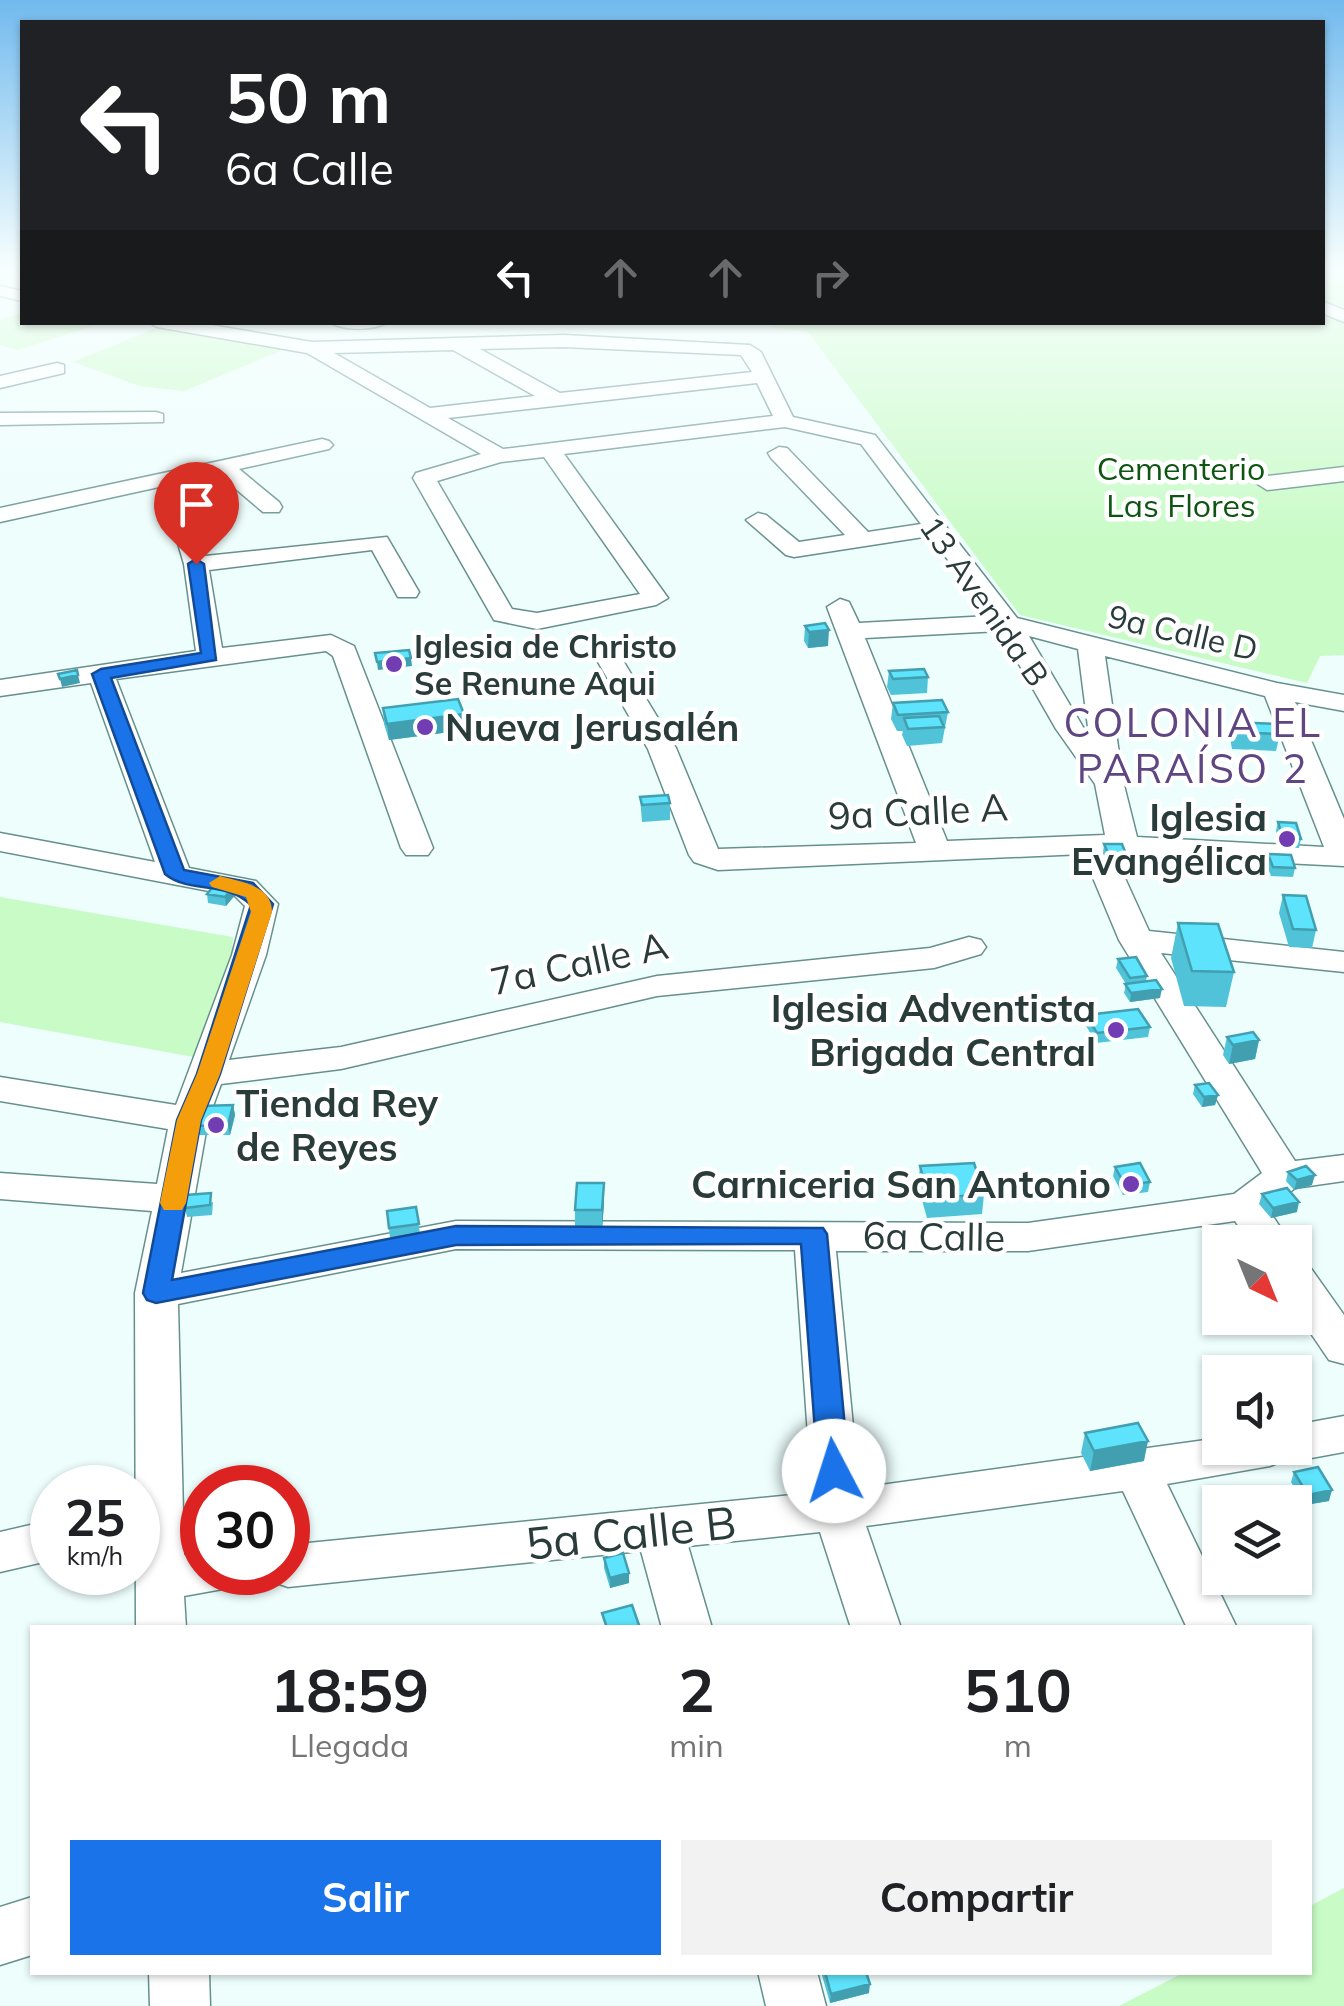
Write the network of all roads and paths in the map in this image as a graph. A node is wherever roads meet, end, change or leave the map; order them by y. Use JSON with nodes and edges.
{"nodes":[{"id":1,"x":334,"y":361,"type":"edge"},
{"id":2,"x":487,"y":361,"type":"edge"},
{"id":3,"x":756,"y":361,"type":"edge"},
{"id":4,"x":58,"y":369,"type":"dead end"},
{"id":5,"x":763,"y":377,"type":"junction"},
{"id":6,"x":0,"y":382,"type":"edge"},
{"id":7,"x":555,"y":399,"type":"junction"},
{"id":8,"x":428,"y":414,"type":"junction"},
{"id":9,"x":156,"y":418,"type":"dead end"},
{"id":10,"x":0,"y":419,"type":"edge"},
{"id":11,"x":785,"y":421,"type":"junction"},
{"id":12,"x":322,"y":445,"type":"dead end"},
{"id":13,"x":550,"y":450,"type":"junction"},
{"id":14,"x":779,"y":453,"type":"dead end"},
{"id":15,"x":499,"y":456,"type":"junction"},
{"id":16,"x":222,"y":466,"type":"junction"},
{"id":17,"x":1344,"y":474,"type":"edge"},
{"id":18,"x":1267,"y":483,"type":"dead end"},
{"id":19,"x":271,"y":507,"type":"dead end"},
{"id":20,"x":0,"y":515,"type":"edge"},
{"id":21,"x":758,"y":520,"type":"dead end"},
{"id":22,"x":937,"y":528,"type":"junction"},
{"id":23,"x":186,"y":530,"type":"dead end"},
{"id":24,"x":862,"y":539,"type":"junction"},
{"id":25,"x":196,"y":575,"type":"junction"},
{"id":26,"x":406,"y":592,"type":"dead end"},
{"id":27,"x":1008,"y":624,"type":"junction"},
{"id":28,"x":1091,"y":646,"type":"junction"},
{"id":29,"x":607,"y":655,"type":"dead end"},
{"id":30,"x":210,"y":657,"type":"junction"},
{"id":31,"x":101,"y":674,"type":"junction"},
{"id":32,"x":1,"y":686,"type":"edge"},
{"id":33,"x":1277,"y":691,"type":"junction"},
{"id":34,"x":1344,"y":703,"type":"edge"},
{"id":35,"x":1110,"y":784,"type":"junction"},
{"id":36,"x":0,"y":842,"type":"edge"},
{"id":37,"x":1108,"y":845,"type":"junction"},
{"id":38,"x":417,"y":848,"type":"dead end"},
{"id":39,"x":934,"y":848,"type":"junction"},
{"id":40,"x":1344,"y":857,"type":"edge"},
{"id":41,"x":176,"y":874,"type":"junction"},
{"id":42,"x":1136,"y":940,"type":"junction"},
{"id":43,"x":968,"y":947,"type":"dead end"},
{"id":44,"x":1344,"y":962,"type":"edge"},
{"id":45,"x":208,"y":1074,"type":"junction"},
{"id":46,"x":0,"y":1088,"type":"edge"},
{"id":47,"x":189,"y":1120,"type":"junction"},
{"id":48,"x":1344,"y":1168,"type":"edge"},
{"id":49,"x":1284,"y":1176,"type":"junction"},
{"id":50,"x":0,"y":1186,"type":"edge"},
{"id":51,"x":174,"y":1199,"type":"junction"},
{"id":52,"x":1245,"y":1206,"type":"junction"},
{"id":53,"x":1258,"y":1225,"type":"edge"},
{"id":54,"x":814,"y":1234,"type":"junction"},
{"id":55,"x":156,"y":1293,"type":"junction"},
{"id":56,"x":1312,"y":1302,"type":"edge"},
{"id":57,"x":1344,"y":1348,"type":"edge"},
{"id":58,"x":1344,"y":1434,"type":"edge"},
{"id":59,"x":1312,"y":1440,"type":"edge"},
{"id":60,"x":1202,"y":1460,"type":"edge"},
{"id":61,"x":151,"y":1465,"type":"edge"},
{"id":62,"x":1137,"y":1471,"type":"junction"},
{"id":63,"x":837,"y":1510,"type":"junction"},
{"id":64,"x":659,"y":1530,"type":"junction"},
{"id":65,"x":30,"y":1545,"type":"edge"},
{"id":66,"x":0,"y":1552,"type":"edge"},
{"id":67,"x":310,"y":1564,"type":"edge"},
{"id":68,"x":159,"y":1595,"type":"edge"},
{"id":69,"x":160,"y":1625,"type":"edge"},
{"id":70,"x":687,"y":1625,"type":"edge"},
{"id":71,"x":875,"y":1625,"type":"edge"},
{"id":72,"x":1211,"y":1625,"type":"edge"},
{"id":73,"x":30,"y":1927,"type":"edge"},
{"id":74,"x":0,"y":1936,"type":"edge"},
{"id":75,"x":179,"y":1975,"type":"edge"},
{"id":76,"x":788,"y":1975,"type":"edge"},
{"id":77,"x":180,"y":2006,"type":"edge"},
{"id":78,"x":796,"y":2006,"type":"edge"}],
"edges":[{"from":1,"to":8,"type":"street"},
{"from":2,"to":7,"type":"street"},
{"from":3,"to":5,"type":"street"},
{"from":4,"to":6,"type":"street"},
{"from":5,"to":7,"type":"street"},
{"from":5,"to":11,"type":"street"},
{"from":7,"to":8,"type":"street"},
{"from":8,"to":15,"type":"street"},
{"from":9,"to":10,"type":"street"},
{"from":11,"to":13,"type":"street","name":"13 Avenida B"},
{"from":11,"to":22,"type":"street","name":"13 Avenida B"},
{"from":12,"to":16,"type":"street"},
{"from":13,"to":15,"type":"street","name":"13 Avenida B"},
{"from":13,"to":15,"type":"street","name":"13 Avenida B"},
{"from":14,"to":24,"type":"street"},
{"from":16,"to":19,"type":"street"},
{"from":16,"to":20,"type":"street"},
{"from":17,"to":18,"type":"street"},
{"from":21,"to":24,"type":"street"},
{"from":22,"to":24,"type":"street"},
{"from":22,"to":27,"type":"street","name":"13 Avenida B"},
{"from":23,"to":25,"type":"street"},
{"from":25,"to":26,"type":"street"},
{"from":25,"to":30,"type":"street"},
{"from":27,"to":28,"type":"street","name":"9a Calle D"},
{"from":27,"to":35,"type":"street","name":"13 Avenida B"},
{"from":27,"to":39,"type":"street","name":"9a Calle D"},
{"from":28,"to":33,"type":"street","name":"9a Calle D"},
{"from":28,"to":35,"type":"street"},
{"from":29,"to":39,"type":"street","name":"9a Calle A"},
{"from":30,"to":31,"type":"street"},
{"from":30,"to":38,"type":"street"},
{"from":31,"to":32,"type":"street"},
{"from":31,"to":41,"type":"street"},
{"from":33,"to":34,"type":"street","name":"9a Calle D"},
{"from":33,"to":40,"type":"street"},
{"from":35,"to":37,"type":"street","name":"13 Avenida B"},
{"from":36,"to":41,"type":"street"},
{"from":37,"to":39,"type":"street","name":"9a Calle A"},
{"from":37,"to":40,"type":"street","name":"9a Calle A"},
{"from":37,"to":42,"type":"street","name":"13 Avenida B"},
{"from":41,"to":45,"type":"street"},
{"from":42,"to":44,"type":"street"},
{"from":42,"to":49,"type":"street","name":"13 Avenida B"},
{"from":43,"to":45,"type":"street","name":"7a Calle A"},
{"from":45,"to":47,"type":"street"},
{"from":46,"to":47,"type":"street"},
{"from":47,"to":51,"type":"street"},
{"from":48,"to":49,"type":"street","name":"6a Calle"},
{"from":49,"to":52,"type":"street","name":"6a Calle"},
{"from":50,"to":51,"type":"street"},
{"from":51,"to":55,"type":"street"},
{"from":52,"to":53,"type":"street"},
{"from":52,"to":54,"type":"street","name":"6a Calle"},
{"from":54,"to":55,"type":"street","name":"6a Calle"},
{"from":54,"to":63,"type":"street"},
{"from":55,"to":61,"type":"street"},
{"from":56,"to":57,"type":"street"},
{"from":58,"to":59,"type":"street"},
{"from":60,"to":62,"type":"street","name":"5a Calle B"},
{"from":62,"to":63,"type":"street","name":"5a Calle B"},
{"from":62,"to":72,"type":"street"},
{"from":63,"to":64,"type":"street","name":"5a Calle B"},
{"from":63,"to":71,"type":"street"},
{"from":64,"to":67,"type":"street","name":"5a Calle B"},
{"from":64,"to":70,"type":"street"},
{"from":65,"to":66,"type":"street"},
{"from":68,"to":69,"type":"street"},
{"from":73,"to":74,"type":"street"},
{"from":75,"to":77,"type":"street"},
{"from":76,"to":78,"type":"street"}]}
